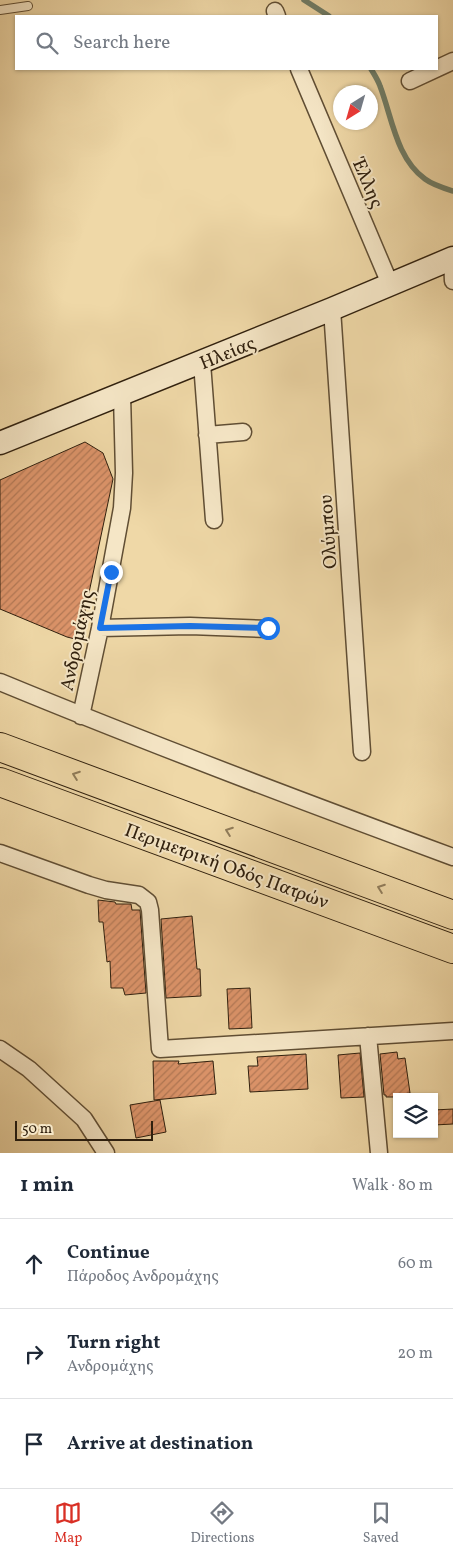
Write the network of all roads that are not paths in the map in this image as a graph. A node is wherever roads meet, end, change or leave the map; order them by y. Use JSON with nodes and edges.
{"nodes":[{"id":1,"x":28,"y":6,"type":"dead end"},
{"id":2,"x":0,"y":10,"type":"edge"},
{"id":3,"x":453,"y":61,"type":"edge"},
{"id":4,"x":438,"y":68,"type":"edge"},
{"id":5,"x":299,"y":70,"type":"edge"},
{"id":6,"x":434,"y":70,"type":"edge"},
{"id":7,"x":410,"y":81,"type":"dead end"},
{"id":8,"x":453,"y":266,"type":"edge"},
{"id":9,"x":390,"y":284,"type":"junction"},
{"id":10,"x":332,"y":309,"type":"junction"},
{"id":11,"x":202,"y":363,"type":"junction"},
{"id":12,"x":122,"y":395,"type":"junction"},
{"id":13,"x":243,"y":432,"type":"dead end"},
{"id":14,"x":207,"y":435,"type":"junction"},
{"id":15,"x":0,"y":443,"type":"edge"},
{"id":16,"x":214,"y":520,"type":"dead end"},
{"id":17,"x":100,"y":628,"type":"junction"},
{"id":18,"x":268,"y":628,"type":"dead end"},
{"id":19,"x":0,"y":682,"type":"edge"},
{"id":20,"x":81,"y":716,"type":"junction"},
{"id":21,"x":0,"y":747,"type":"edge"},
{"id":22,"x":362,"y":752,"type":"dead end"},
{"id":23,"x":0,"y":782,"type":"edge"},
{"id":24,"x":0,"y":853,"type":"edge"},
{"id":25,"x":453,"y":857,"type":"edge"},
{"id":26,"x":453,"y":915,"type":"edge"},
{"id":27,"x":453,"y":949,"type":"edge"},
{"id":28,"x":453,"y":1031,"type":"edge"},
{"id":29,"x":368,"y":1036,"type":"junction"},
{"id":30,"x":0,"y":1049,"type":"edge"},
{"id":31,"x":106,"y":1153,"type":"edge"},
{"id":32,"x":380,"y":1153,"type":"edge"}],
"edges":[{"from":1,"to":2,"type":"lane"},
{"from":3,"to":4,"type":"street"},
{"from":5,"to":9,"type":"street","name":"Έλλης"},
{"from":6,"to":7,"type":"street"},
{"from":8,"to":9,"type":"main road","name":"Ηλείας"},
{"from":9,"to":10,"type":"main road","name":"Ηλείας"},
{"from":10,"to":11,"type":"main road","name":"Ηλείας"},
{"from":10,"to":22,"type":"street","name":"Ολύμπου"},
{"from":11,"to":12,"type":"main road","name":"Ηλείας"},
{"from":11,"to":14,"type":"street"},
{"from":12,"to":15,"type":"main road","name":"Ηλείας"},
{"from":12,"to":17,"type":"street","name":"Ανδρομάχης"},
{"from":13,"to":14,"type":"street"},
{"from":14,"to":16,"type":"street"},
{"from":17,"to":18,"type":"street"},
{"from":17,"to":20,"type":"street","name":"Ανδρομάχης"},
{"from":19,"to":20,"type":"street"},
{"from":20,"to":25,"type":"street"},
{"from":26,"to":21,"type":"highway","name":"Περιμετρική Οδός Πατρών","one_way":true},
{"from":23,"to":27,"type":"highway","name":"Περιμετρική Οδός Πατρών"},
{"from":24,"to":29,"type":"street"},
{"from":28,"to":29,"type":"street"},
{"from":29,"to":32,"type":"street"},
{"from":30,"to":31,"type":"street"}]}
